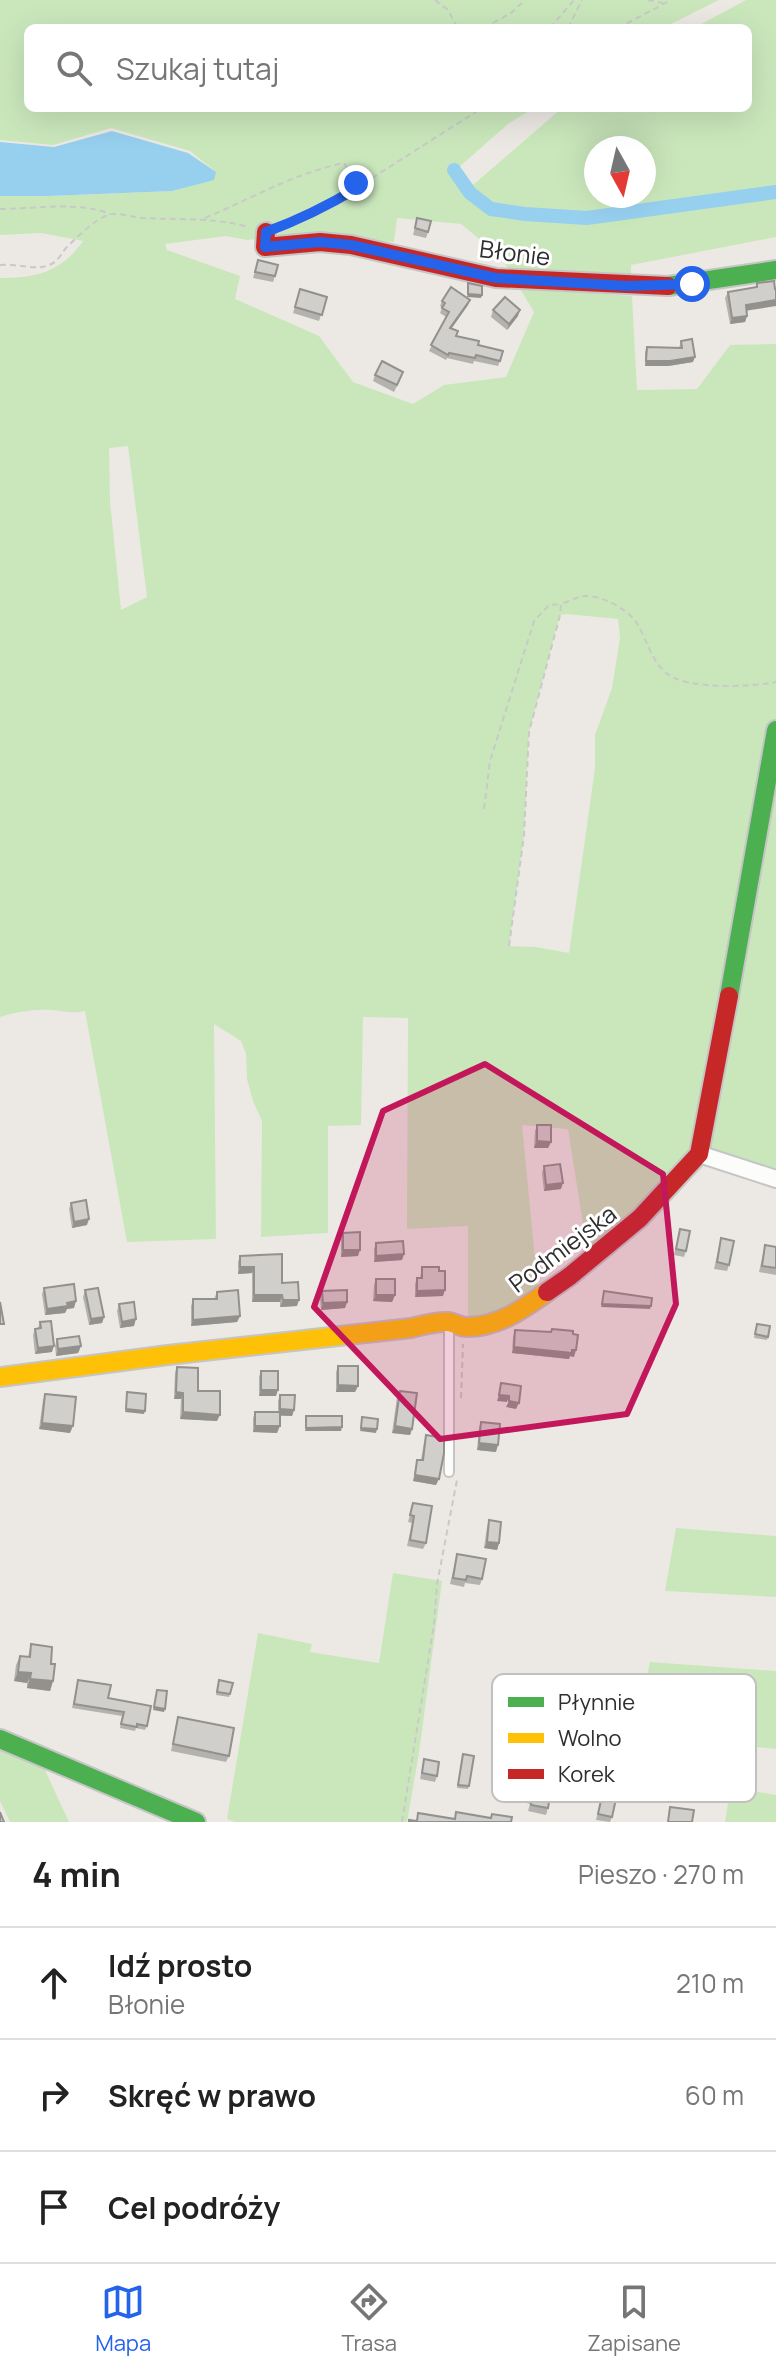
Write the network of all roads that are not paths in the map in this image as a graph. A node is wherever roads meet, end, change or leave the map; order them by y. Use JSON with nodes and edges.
{"nodes":[{"id":1,"x":266,"y":232,"type":"road end"},
{"id":2,"x":776,"y":270,"type":"edge"},
{"id":3,"x":776,"y":730,"type":"edge"},
{"id":4,"x":699,"y":1154,"type":"junction"},
{"id":5,"x":776,"y":1179,"type":"edge"},
{"id":6,"x":457,"y":1324,"type":"junction"},
{"id":7,"x":0,"y":1377,"type":"edge"},
{"id":8,"x":453,"y":1471,"type":"road end"},
{"id":9,"x":0,"y":1739,"type":"edge"},
{"id":10,"x":196,"y":1822,"type":"edge"}],
"edges":[{"from":1,"to":2,"type":"street","name":"Błonie"},
{"from":3,"to":4,"type":"street"},
{"from":4,"to":5,"type":"street"},
{"from":4,"to":6,"type":"street","name":"Podmiejska"},
{"from":6,"to":7,"type":"street","name":"Podmiejska"},
{"from":6,"to":8,"type":"lane"},
{"from":9,"to":10,"type":"street"}]}
